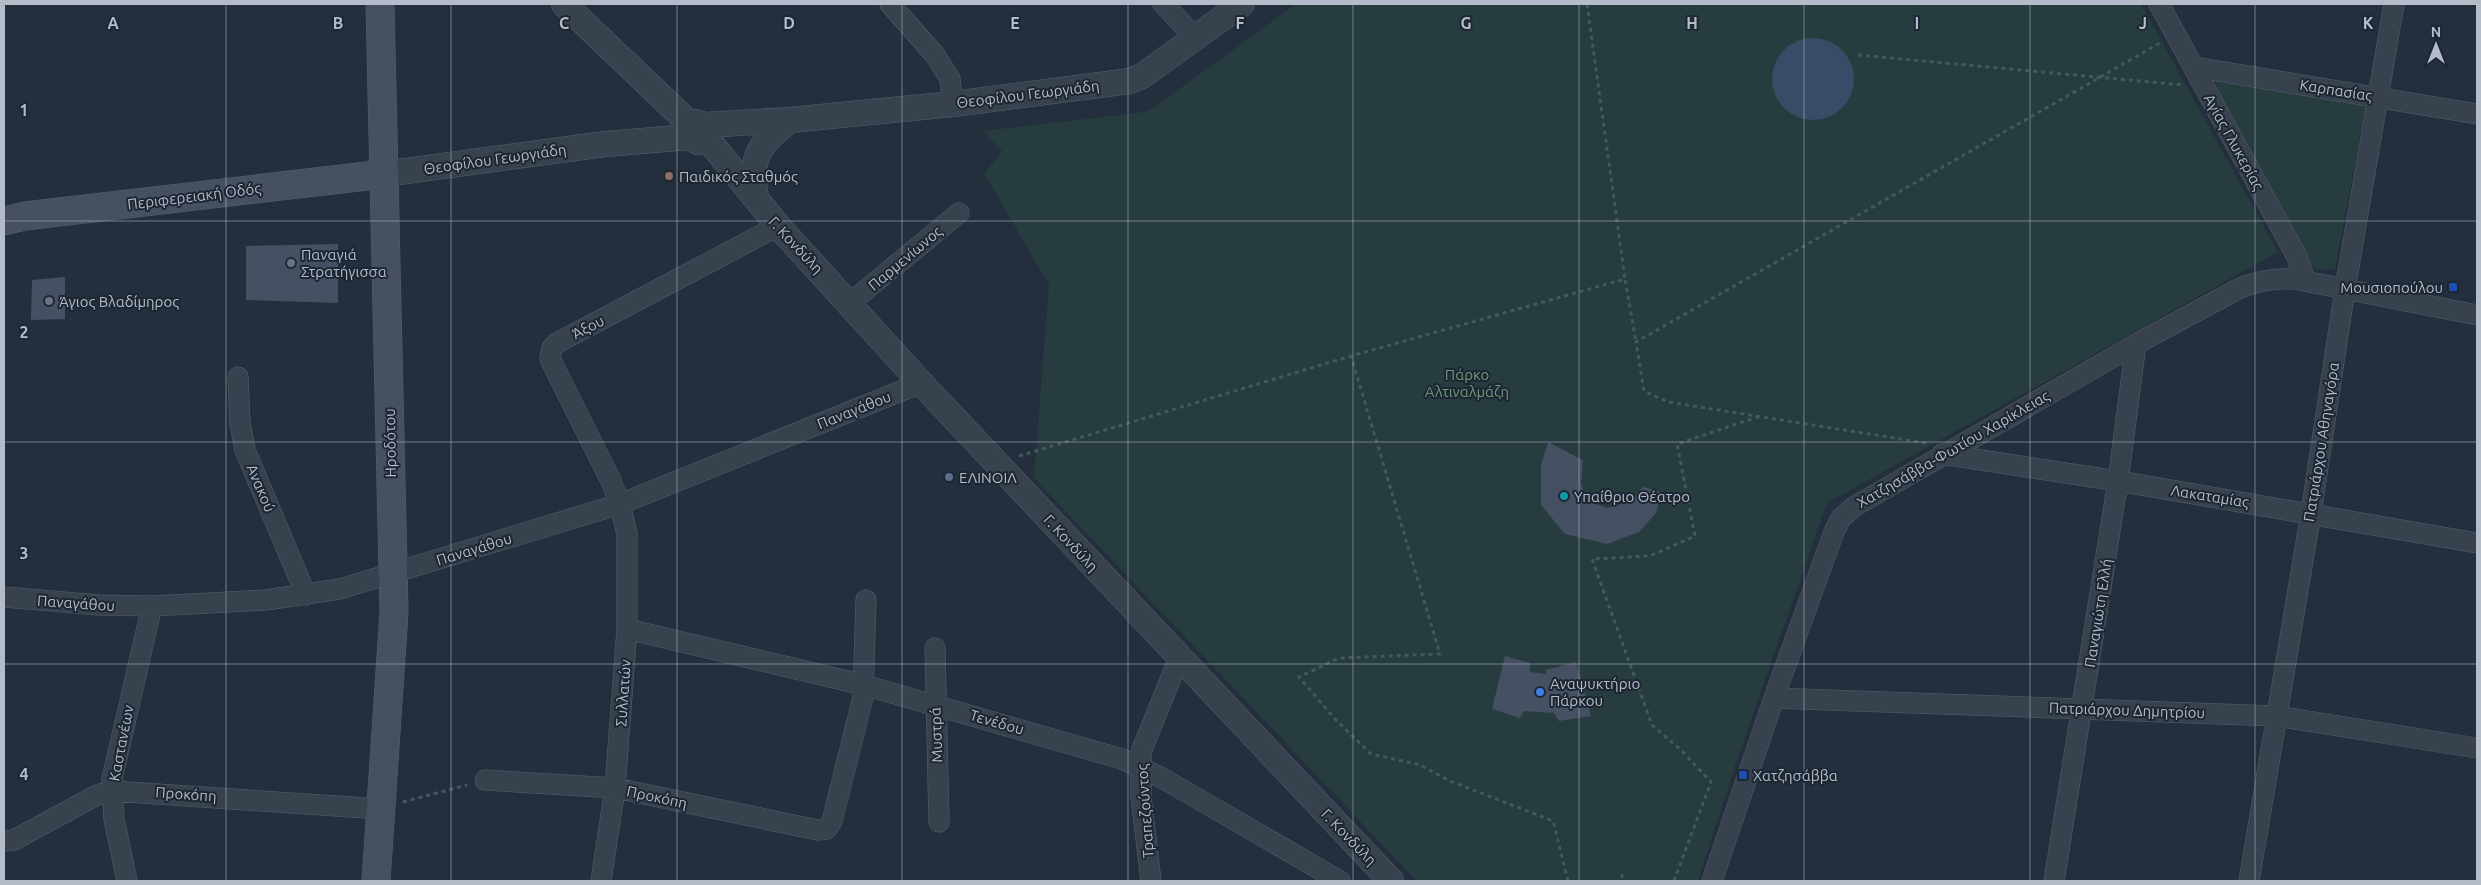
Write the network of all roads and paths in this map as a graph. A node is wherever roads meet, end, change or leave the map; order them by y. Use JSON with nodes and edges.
{"nodes":[{"id":1,"x":380,"y":4,"type":"edge"},
{"id":2,"x":564,"y":4,"type":"edge"},
{"id":3,"x":890,"y":4,"type":"edge"},
{"id":4,"x":1163,"y":4,"type":"edge"},
{"id":5,"x":1242,"y":4,"type":"edge"},
{"id":6,"x":1587,"y":4,"type":"edge"},
{"id":7,"x":2159,"y":4,"type":"edge"},
{"id":8,"x":2394,"y":4,"type":"edge"},
{"id":9,"x":1196,"y":38,"type":"junction"},
{"id":10,"x":2162,"y":42,"type":"dead end"},
{"id":11,"x":1858,"y":55,"type":"dead end"},
{"id":12,"x":2194,"y":67,"type":"junction"},
{"id":13,"x":2098,"y":77,"type":"junction"},
{"id":14,"x":2186,"y":86,"type":"dead end"},
{"id":15,"x":2378,"y":97,"type":"junction"},
{"id":16,"x":953,"y":104,"type":"junction"},
{"id":17,"x":2477,"y":114,"type":"edge"},
{"id":18,"x":790,"y":120,"type":"junction"},
{"id":19,"x":698,"y":132,"type":"junction"},
{"id":20,"x":384,"y":174,"type":"junction"},
{"id":21,"x":756,"y":199,"type":"junction"},
{"id":22,"x":959,"y":213,"type":"dead end"},
{"id":23,"x":4,"y":221,"type":"edge"},
{"id":24,"x":778,"y":226,"type":"junction"},
{"id":25,"x":1625,"y":279,"type":"junction"},
{"id":26,"x":2306,"y":281,"type":"junction"},
{"id":27,"x":2345,"y":290,"type":"junction"},
{"id":28,"x":850,"y":303,"type":"junction"},
{"id":29,"x":2477,"y":314,"type":"edge"},
{"id":30,"x":1636,"y":342,"type":"junction"},
{"id":31,"x":2136,"y":344,"type":"junction"},
{"id":32,"x":1352,"y":356,"type":"junction"},
{"id":33,"x":238,"y":377,"type":"dead end"},
{"id":34,"x":921,"y":383,"type":"junction"},
{"id":35,"x":1760,"y":416,"type":"junction"},
{"id":36,"x":1938,"y":449,"type":"junction"},
{"id":37,"x":996,"y":463,"type":"junction"},
{"id":38,"x":2118,"y":481,"type":"junction"},
{"id":39,"x":620,"y":504,"type":"junction"},
{"id":40,"x":2311,"y":513,"type":"junction"},
{"id":41,"x":2477,"y":543,"type":"edge"},
{"id":42,"x":393,"y":574,"type":"junction"},
{"id":43,"x":306,"y":595,"type":"junction"},
{"id":44,"x":4,"y":597,"type":"edge"},
{"id":45,"x":866,"y":600,"type":"dead end"},
{"id":46,"x":152,"y":606,"type":"junction"},
{"id":47,"x":627,"y":629,"type":"junction"},
{"id":48,"x":935,"y":648,"type":"dead end"},
{"id":49,"x":1179,"y":658,"type":"junction"},
{"id":50,"x":864,"y":685,"type":"junction"},
{"id":51,"x":1774,"y":698,"type":"junction"},
{"id":52,"x":935,"y":704,"type":"junction"},
{"id":53,"x":2083,"y":708,"type":"junction"},
{"id":54,"x":2276,"y":716,"type":"junction"},
{"id":55,"x":2477,"y":748,"type":"edge"},
{"id":56,"x":1140,"y":766,"type":"junction"},
{"id":57,"x":485,"y":780,"type":"joint"},
{"id":58,"x":616,"y":788,"type":"junction"},
{"id":59,"x":112,"y":790,"type":"junction"},
{"id":60,"x":381,"y":809,"type":"junction"},
{"id":61,"x":939,"y":822,"type":"dead end"},
{"id":62,"x":4,"y":841,"type":"edge"},
{"id":63,"x":1622,"y":874,"type":"dead end"},
{"id":64,"x":127,"y":881,"type":"edge"},
{"id":65,"x":376,"y":881,"type":"edge"},
{"id":66,"x":600,"y":881,"type":"edge"},
{"id":67,"x":1151,"y":881,"type":"edge"},
{"id":68,"x":1340,"y":881,"type":"edge"},
{"id":69,"x":1391,"y":881,"type":"edge"},
{"id":70,"x":1568,"y":881,"type":"edge"},
{"id":71,"x":1622,"y":881,"type":"edge"},
{"id":72,"x":1674,"y":881,"type":"edge"},
{"id":73,"x":1712,"y":881,"type":"edge"},
{"id":74,"x":2054,"y":881,"type":"edge"},
{"id":75,"x":2249,"y":881,"type":"edge"}],
"edges":[{"from":1,"to":20,"type":"main road","name":"Ηροδότου"},
{"from":2,"to":19,"type":"street"},
{"from":3,"to":16,"type":"street"},
{"from":4,"to":9,"type":"street"},
{"from":5,"to":9,"type":"street","name":"Θεοφίλου Γεωργιάδη"},
{"from":6,"to":25,"type":"path"},
{"from":7,"to":12,"type":"street","name":"Αγίας Γλυκερίας"},
{"from":8,"to":15,"type":"street","name":"Πατριάρχου Αθηναγόρα"},
{"from":9,"to":16,"type":"street","name":"Θεοφίλου Γεωργιάδη"},
{"from":10,"to":13,"type":"path"},
{"from":11,"to":13,"type":"path"},
{"from":12,"to":15,"type":"street","name":"Καρπασίας"},
{"from":12,"to":26,"type":"street","name":"Αγίας Γλυκερίας"},
{"from":13,"to":14,"type":"path"},
{"from":13,"to":30,"type":"path"},
{"from":15,"to":17,"type":"street","name":"Καρπασίας"},
{"from":15,"to":27,"type":"street","name":"Πατριάρχου Αθηναγόρα"},
{"from":16,"to":18,"type":"street","name":"Θεοφίλου Γεωργιάδη"},
{"from":18,"to":19,"type":"street","name":"Θεοφίλου Γεωργιάδη"},
{"from":18,"to":21,"type":"street"},
{"from":19,"to":20,"type":"street","name":"Θεοφίλου Γεωργιάδη"},
{"from":19,"to":21,"type":"street","name":"Γ. Κονδύλη"},
{"from":20,"to":23,"type":"main road","name":"Περιφερειακή Οδός"},
{"from":20,"to":42,"type":"main road","name":"Ηροδότου"},
{"from":21,"to":24,"type":"street","name":"Γ. Κονδύλη"},
{"from":22,"to":28,"type":"street","name":"Παρμενίωνος"},
{"from":24,"to":28,"type":"street","name":"Γ. Κονδύλη"},
{"from":24,"to":39,"type":"street","name":"Άξου"},
{"from":25,"to":30,"type":"path"},
{"from":25,"to":32,"type":"path"},
{"from":26,"to":27,"type":"street","name":"Χατζησάββα-Φωτίου Χαρίκλειας"},
{"from":26,"to":31,"type":"street","name":"Χατζησάββα-Φωτίου Χαρίκλειας"},
{"from":27,"to":29,"type":"street","name":"Χατζησάββα-Φωτίου Χαρίκλειας"},
{"from":27,"to":40,"type":"street","name":"Πατριάρχου Αθηναγόρα"},
{"from":28,"to":34,"type":"street","name":"Γ. Κονδύλη"},
{"from":30,"to":35,"type":"path"},
{"from":31,"to":36,"type":"street","name":"Χατζησάββα-Φωτίου Χαρίκλειας"},
{"from":31,"to":38,"type":"street","name":"Παναγιώτη Ελλή"},
{"from":32,"to":37,"type":"path"},
{"from":32,"to":70,"type":"path"},
{"from":33,"to":43,"type":"street","name":"Ανακού"},
{"from":34,"to":37,"type":"street","name":"Γ. Κονδύλη"},
{"from":34,"to":39,"type":"street","name":"Παναγάθου"},
{"from":35,"to":36,"type":"path"},
{"from":35,"to":72,"type":"path"},
{"from":36,"to":38,"type":"street","name":"Λακαταμίας"},
{"from":36,"to":51,"type":"street","name":"Χατζησάββα-Φωτίου Χαρίκλειας"},
{"from":37,"to":49,"type":"street","name":"Γ. Κονδύλη"},
{"from":38,"to":40,"type":"street","name":"Λακαταμίας"},
{"from":38,"to":53,"type":"street","name":"Παναγιώτη Ελλή"},
{"from":39,"to":42,"type":"street","name":"Παναγάθου"},
{"from":39,"to":47,"type":"street","name":"Συλλατών"},
{"from":40,"to":41,"type":"street","name":"Λακαταμίας"},
{"from":40,"to":54,"type":"street","name":"Πατριάρχου Αθηναγόρα"},
{"from":42,"to":43,"type":"street","name":"Παναγάθου"},
{"from":42,"to":60,"type":"main road","name":"Ηροδότου"},
{"from":43,"to":46,"type":"street","name":"Παναγάθου"},
{"from":44,"to":46,"type":"street","name":"Παναγάθου"},
{"from":45,"to":50,"type":"street"},
{"from":46,"to":59,"type":"street","name":"Καστανέων"},
{"from":47,"to":50,"type":"street","name":"Τενέδου"},
{"from":47,"to":58,"type":"street","name":"Συλλατών"},
{"from":48,"to":52,"type":"street","name":"Μυστρά"},
{"from":49,"to":56,"type":"street","name":"Τραπεζούντος"},
{"from":49,"to":69,"type":"street","name":"Γ. Κονδύλη"},
{"from":50,"to":52,"type":"street","name":"Τενέδου"},
{"from":50,"to":58,"type":"street","name":"Προκόπη"},
{"from":51,"to":53,"type":"street","name":"Πατριάρχου Δημητρίου"},
{"from":51,"to":73,"type":"street","name":"Χατζησάββα-Φωτίου Χαρίκλειας"},
{"from":52,"to":56,"type":"street","name":"Τενέδου"},
{"from":52,"to":61,"type":"street","name":"Μυστρά"},
{"from":53,"to":54,"type":"street","name":"Πατριάρχου Δημητρίου"},
{"from":53,"to":74,"type":"street","name":"Παναγιώτη Ελλή"},
{"from":54,"to":55,"type":"street","name":"Πατριάρχου Δημητρίου"},
{"from":54,"to":75,"type":"street","name":"Πατριάρχου Αθηναγόρα"},
{"from":56,"to":67,"type":"street","name":"Τραπεζούντος"},
{"from":56,"to":68,"type":"street","name":"Τενέδου"},
{"from":57,"to":58,"type":"street","name":"Προκόπη"},
{"from":57,"to":60,"type":"path"},
{"from":58,"to":66,"type":"street","name":"Συλλατών"},
{"from":59,"to":60,"type":"street","name":"Προκόπη"},
{"from":59,"to":62,"type":"street","name":"Προκόπη"},
{"from":59,"to":64,"type":"street","name":"Καστανέων"},
{"from":60,"to":65,"type":"main road","name":"Ηροδότου"},
{"from":63,"to":71,"type":"path"}]}
